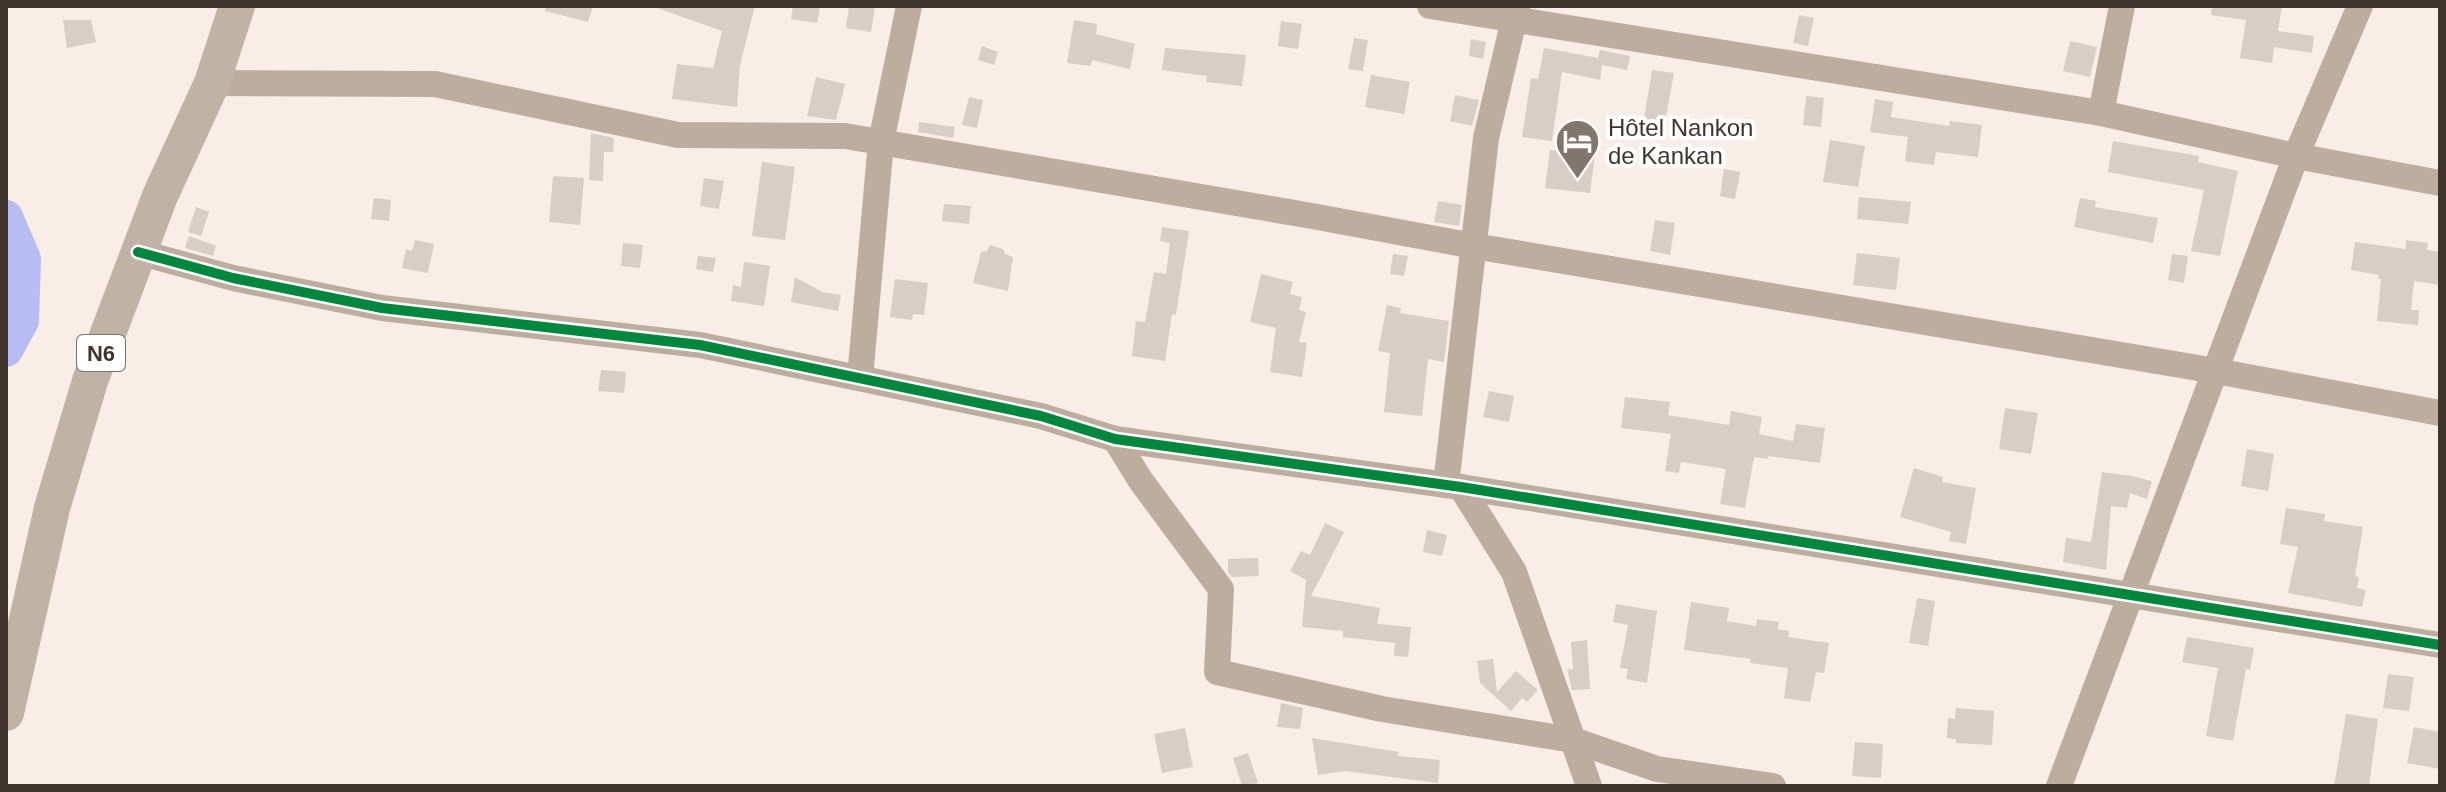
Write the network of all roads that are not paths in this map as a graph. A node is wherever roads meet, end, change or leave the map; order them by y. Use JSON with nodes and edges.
{"nodes":[{"id":1,"x":237,"y":6,"type":"edge"},
{"id":2,"x":909,"y":6,"type":"edge"},
{"id":3,"x":1430,"y":6,"type":"edge"},
{"id":4,"x":2122,"y":6,"type":"edge"},
{"id":5,"x":2360,"y":6,"type":"edge"},
{"id":6,"x":1516,"y":13,"type":"edge"},
{"id":7,"x":212,"y":83,"type":"junction"},
{"id":8,"x":2101,"y":113,"type":"junction"},
{"id":9,"x":881,"y":142,"type":"junction"},
{"id":10,"x":2296,"y":156,"type":"junction"},
{"id":11,"x":2440,"y":183,"type":"edge"},
{"id":12,"x":1474,"y":246,"type":"junction"},
{"id":13,"x":138,"y":252,"type":"junction"},
{"id":14,"x":2216,"y":371,"type":"junction"},
{"id":15,"x":860,"y":378,"type":"junction"},
{"id":16,"x":2440,"y":413,"type":"edge"},
{"id":17,"x":1115,"y":439,"type":"junction"},
{"id":18,"x":1454,"y":486,"type":"junction"},
{"id":19,"x":2131,"y":595,"type":"junction"},
{"id":20,"x":2440,"y":627,"type":"edge"},
{"id":21,"x":2428,"y":643,"type":"edge"},
{"id":22,"x":6,"y":713,"type":"edge"},
{"id":23,"x":1573,"y":740,"type":"junction"},
{"id":24,"x":1589,"y":786,"type":"edge"},
{"id":25,"x":1773,"y":786,"type":"edge"},
{"id":26,"x":2059,"y":786,"type":"edge"}],
"edges":[{"from":1,"to":7,"type":"highway","number":"N6"},
{"from":2,"to":9,"type":"street"},
{"from":3,"to":6,"type":"street"},
{"from":4,"to":8,"type":"street"},
{"from":5,"to":10,"type":"street"},
{"from":6,"to":8,"type":"street"},
{"from":6,"to":12,"type":"street"},
{"from":7,"to":9,"type":"street"},
{"from":7,"to":13,"type":"highway","number":"N6"},
{"from":8,"to":10,"type":"street"},
{"from":9,"to":12,"type":"street"},
{"from":9,"to":15,"type":"street"},
{"from":10,"to":11,"type":"street"},
{"from":10,"to":14,"type":"street"},
{"from":12,"to":14,"type":"street"},
{"from":12,"to":18,"type":"street"},
{"from":13,"to":15,"type":"street"},
{"from":13,"to":22,"type":"highway","number":"N6"},
{"from":14,"to":16,"type":"street"},
{"from":14,"to":19,"type":"street"},
{"from":15,"to":17,"type":"street"},
{"from":17,"to":18,"type":"street"},
{"from":17,"to":23,"type":"street"},
{"from":18,"to":19,"type":"street"},
{"from":18,"to":23,"type":"street"},
{"from":19,"to":21,"type":"street"},
{"from":19,"to":26,"type":"street"},
{"from":20,"to":21,"type":"street"},
{"from":23,"to":24,"type":"street"},
{"from":23,"to":25,"type":"street"}]}
